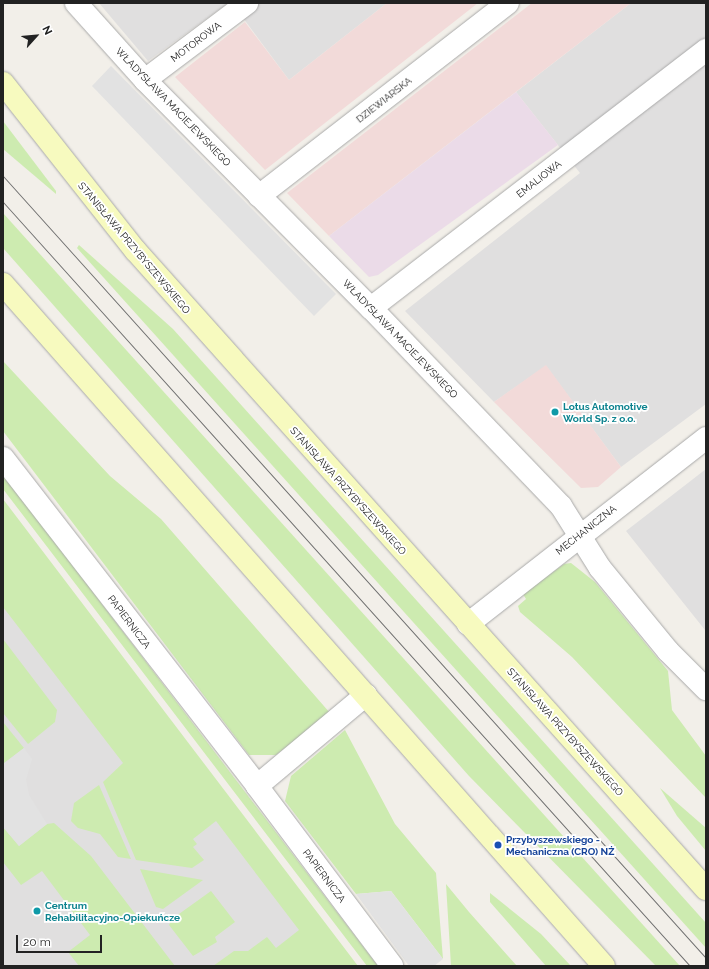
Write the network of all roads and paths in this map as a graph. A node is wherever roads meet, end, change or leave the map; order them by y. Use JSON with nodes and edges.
{"nodes":[{"id":1,"x":76,"y":3,"type":"edge"},
{"id":2,"x":247,"y":3,"type":"edge"},
{"id":3,"x":508,"y":3,"type":"edge"},
{"id":4,"x":706,"y":50,"type":"edge"},
{"id":5,"x":145,"y":80,"type":"junction"},
{"id":6,"x":3,"y":82,"type":"edge"},
{"id":7,"x":260,"y":196,"type":"junction"},
{"id":8,"x":3,"y":284,"type":"edge"},
{"id":9,"x":371,"y":308,"type":"junction"},
{"id":10,"x":706,"y":438,"type":"edge"},
{"id":11,"x":3,"y":458,"type":"edge"},
{"id":12,"x":578,"y":536,"type":"junction"},
{"id":13,"x":468,"y":624,"type":"junction"},
{"id":14,"x":706,"y":689,"type":"edge"},
{"id":15,"x":366,"y":695,"type":"junction"},
{"id":16,"x":257,"y":786,"type":"junction"},
{"id":17,"x":706,"y":889,"type":"edge"},
{"id":18,"x":392,"y":966,"type":"edge"},
{"id":19,"x":604,"y":966,"type":"edge"}],
"edges":[{"from":1,"to":5,"type":"street","name":"WŁADYSŁAWA MACIEJEWSKIEGO"},
{"from":2,"to":5,"type":"street","name":"MOTOROWA"},
{"from":3,"to":7,"type":"street","name":"DZIEWIARSKA"},
{"from":4,"to":9,"type":"street","name":"EMALIOWA"},
{"from":5,"to":7,"type":"street","name":"WŁADYSŁAWA MACIEJEWSKIEGO"},
{"from":6,"to":13,"type":"main road","name":"STANISŁAWA PRZYBYSZEWSKIEGO"},
{"from":7,"to":9,"type":"street","name":"WŁADYSŁAWA MACIEJEWSKIEGO"},
{"from":8,"to":15,"type":"main road"},
{"from":9,"to":12,"type":"street","name":"WŁADYSŁAWA MACIEJEWSKIEGO"},
{"from":10,"to":12,"type":"street","name":"MECHANICZNA"},
{"from":11,"to":16,"type":"street","name":"PAPIERNICZA"},
{"from":12,"to":13,"type":"street","name":"MECHANICZNA"},
{"from":12,"to":14,"type":"street","name":"WŁADYSŁAWA MACIEJEWSKIEGO"},
{"from":13,"to":17,"type":"main road","name":"STANISŁAWA PRZYBYSZEWSKIEGO"},
{"from":15,"to":16,"type":"street"},
{"from":15,"to":19,"type":"main road"},
{"from":16,"to":18,"type":"street","name":"PAPIERNICZA"}]}
